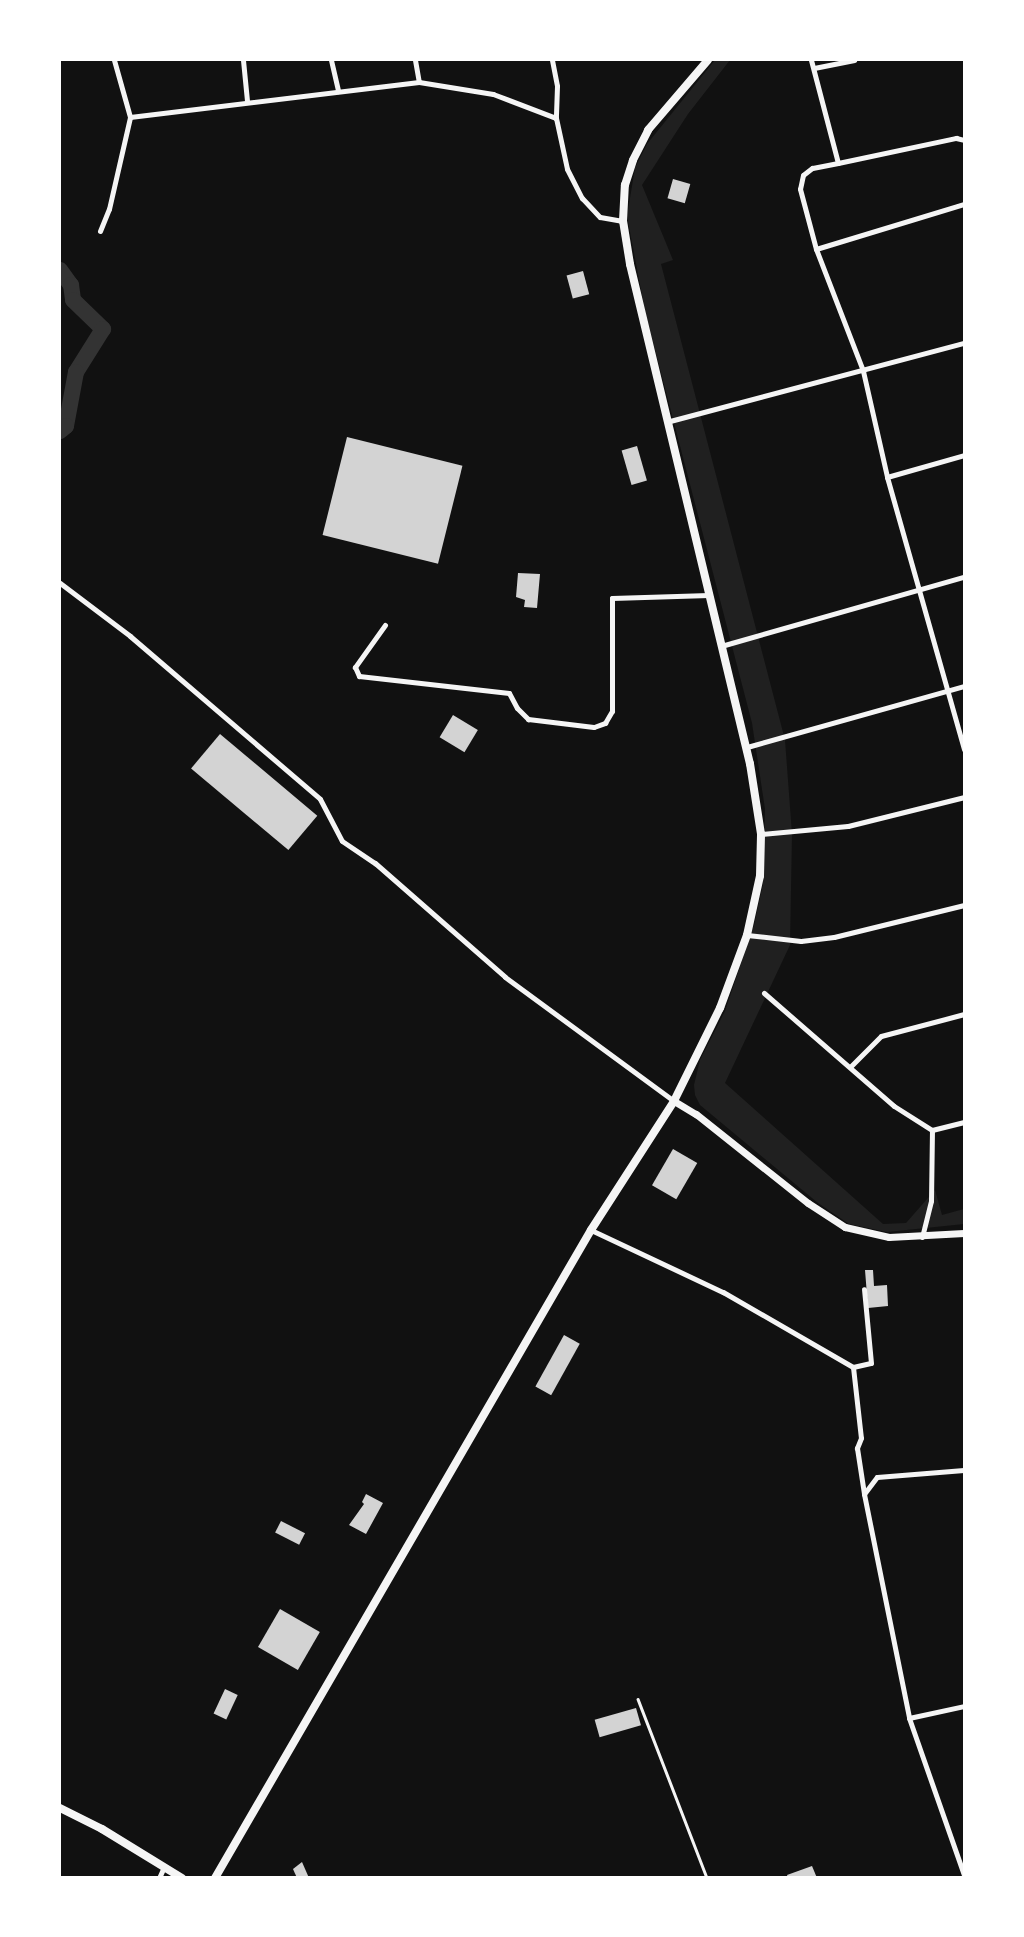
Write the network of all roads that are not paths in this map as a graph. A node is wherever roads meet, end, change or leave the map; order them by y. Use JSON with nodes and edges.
{"nodes":[{"id":1,"x":114,"y":60,"type":"edge"},
{"id":2,"x":243,"y":60,"type":"edge"},
{"id":3,"x":331,"y":60,"type":"edge"},
{"id":4,"x":415,"y":60,"type":"edge"},
{"id":5,"x":552,"y":60,"type":"edge"},
{"id":6,"x":708,"y":60,"type":"edge"},
{"id":7,"x":811,"y":60,"type":"edge"},
{"id":8,"x":854,"y":60,"type":"edge"},
{"id":9,"x":814,"y":68,"type":"junction"},
{"id":10,"x":419,"y":82,"type":"junction"},
{"id":11,"x":338,"y":91,"type":"junction"},
{"id":12,"x":247,"y":101,"type":"junction"},
{"id":13,"x":130,"y":117,"type":"junction"},
{"id":14,"x":556,"y":118,"type":"junction"},
{"id":15,"x":964,"y":140,"type":"edge"},
{"id":16,"x":838,"y":163,"type":"junction"},
{"id":17,"x":964,"y":204,"type":"edge"},
{"id":18,"x":623,"y":221,"type":"junction"},
{"id":19,"x":100,"y":231,"type":"dead end"},
{"id":20,"x":816,"y":249,"type":"junction"},
{"id":21,"x":964,"y":343,"type":"edge"},
{"id":22,"x":863,"y":371,"type":"junction"},
{"id":23,"x":670,"y":421,"type":"junction"},
{"id":24,"x":964,"y":455,"type":"edge"},
{"id":25,"x":887,"y":477,"type":"junction"},
{"id":26,"x":964,"y":577,"type":"edge"},
{"id":27,"x":60,"y":583,"type":"edge"},
{"id":28,"x":920,"y":590,"type":"junction"},
{"id":29,"x":709,"y":595,"type":"junction"},
{"id":30,"x":385,"y":625,"type":"dead end"},
{"id":31,"x":721,"y":646,"type":"junction"},
{"id":32,"x":964,"y":686,"type":"edge"},
{"id":33,"x":949,"y":691,"type":"junction"},
{"id":34,"x":747,"y":747,"type":"junction"},
{"id":35,"x":964,"y":749,"type":"edge"},
{"id":36,"x":964,"y":797,"type":"edge"},
{"id":37,"x":761,"y":834,"type":"junction"},
{"id":38,"x":964,"y":905,"type":"edge"},
{"id":39,"x":747,"y":935,"type":"junction"},
{"id":40,"x":764,"y":993,"type":"dead end"},
{"id":41,"x":964,"y":1014,"type":"edge"},
{"id":42,"x":851,"y":1066,"type":"junction"},
{"id":43,"x":674,"y":1101,"type":"junction"},
{"id":44,"x":964,"y":1122,"type":"edge"},
{"id":45,"x":932,"y":1130,"type":"junction"},
{"id":46,"x":591,"y":1230,"type":"junction"},
{"id":47,"x":964,"y":1233,"type":"edge"},
{"id":48,"x":922,"y":1237,"type":"junction"},
{"id":49,"x":864,"y":1289,"type":"dead end"},
{"id":50,"x":853,"y":1367,"type":"junction"},
{"id":51,"x":964,"y":1470,"type":"edge"},
{"id":52,"x":864,"y":1494,"type":"junction"},
{"id":53,"x":638,"y":1699,"type":"dead end"},
{"id":54,"x":964,"y":1706,"type":"edge"},
{"id":55,"x":909,"y":1718,"type":"junction"},
{"id":56,"x":60,"y":1808,"type":"edge"},
{"id":57,"x":164,"y":1867,"type":"junction"},
{"id":58,"x":964,"y":1875,"type":"edge"},
{"id":59,"x":159,"y":1878,"type":"edge"},
{"id":60,"x":182,"y":1878,"type":"edge"},
{"id":61,"x":215,"y":1878,"type":"edge"},
{"id":62,"x":707,"y":1878,"type":"edge"}],
"edges":[{"from":1,"to":13,"type":"street"},
{"from":2,"to":12,"type":"street"},
{"from":3,"to":11,"type":"street"},
{"from":4,"to":10,"type":"street"},
{"from":5,"to":14,"type":"street"},
{"from":6,"to":18,"type":"main road"},
{"from":7,"to":9,"type":"street"},
{"from":8,"to":9,"type":"street"},
{"from":9,"to":16,"type":"street"},
{"from":10,"to":11,"type":"street"},
{"from":10,"to":14,"type":"street"},
{"from":11,"to":12,"type":"street"},
{"from":12,"to":13,"type":"street"},
{"from":13,"to":19,"type":"street"},
{"from":14,"to":18,"type":"street"},
{"from":15,"to":16,"type":"street"},
{"from":16,"to":20,"type":"street"},
{"from":17,"to":20,"type":"street"},
{"from":18,"to":23,"type":"main road"},
{"from":20,"to":22,"type":"street"},
{"from":21,"to":22,"type":"street"},
{"from":22,"to":23,"type":"street"},
{"from":22,"to":25,"type":"street"},
{"from":23,"to":29,"type":"main road"},
{"from":24,"to":25,"type":"street"},
{"from":25,"to":28,"type":"street"},
{"from":26,"to":28,"type":"street"},
{"from":27,"to":43,"type":"street"},
{"from":28,"to":31,"type":"street"},
{"from":28,"to":33,"type":"street"},
{"from":29,"to":30,"type":"street"},
{"from":29,"to":31,"type":"main road"},
{"from":31,"to":34,"type":"main road"},
{"from":32,"to":33,"type":"street"},
{"from":33,"to":34,"type":"street"},
{"from":33,"to":35,"type":"street"},
{"from":34,"to":37,"type":"main road"},
{"from":36,"to":37,"type":"street"},
{"from":37,"to":39,"type":"main road"},
{"from":38,"to":39,"type":"street"},
{"from":39,"to":43,"type":"main road"},
{"from":40,"to":42,"type":"street"},
{"from":41,"to":42,"type":"street"},
{"from":42,"to":45,"type":"street"},
{"from":43,"to":46,"type":"main road"},
{"from":43,"to":48,"type":"street"},
{"from":44,"to":45,"type":"street"},
{"from":45,"to":48,"type":"street"},
{"from":46,"to":50,"type":"street"},
{"from":46,"to":61,"type":"main road"},
{"from":47,"to":48,"type":"street"},
{"from":49,"to":50,"type":"street"},
{"from":50,"to":52,"type":"street"},
{"from":51,"to":52,"type":"street"},
{"from":52,"to":55,"type":"street"},
{"from":53,"to":62,"type":"lane"},
{"from":54,"to":55,"type":"street"},
{"from":55,"to":58,"type":"street"},
{"from":56,"to":57,"type":"main road"},
{"from":57,"to":59,"type":"street"},
{"from":57,"to":60,"type":"main road"}]}
